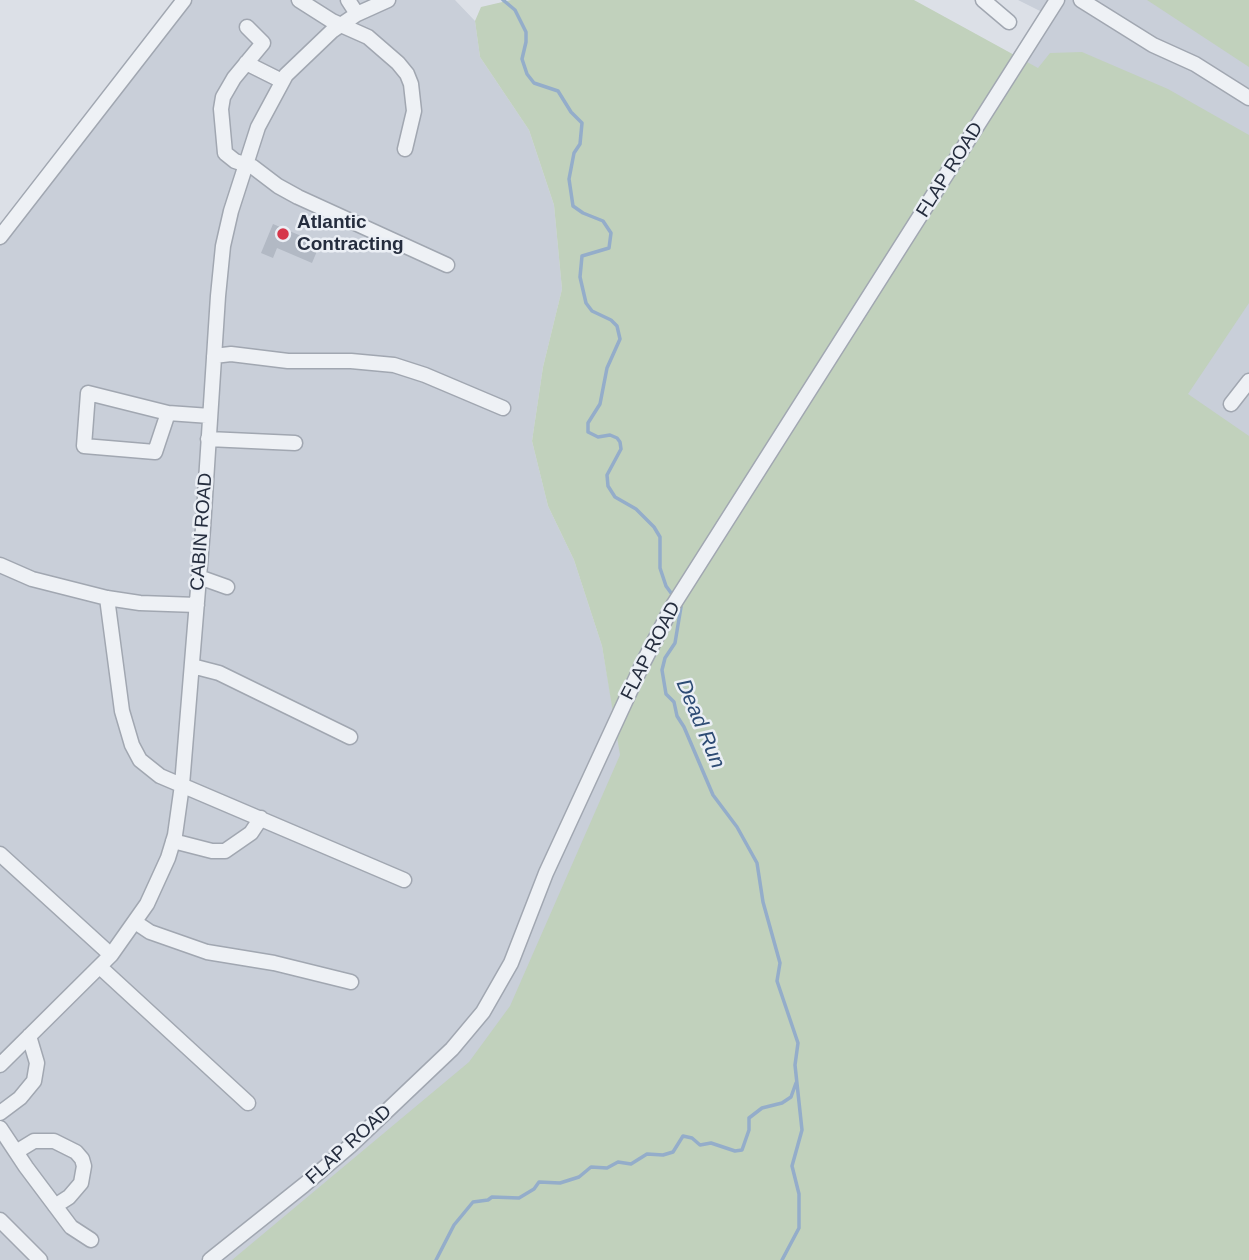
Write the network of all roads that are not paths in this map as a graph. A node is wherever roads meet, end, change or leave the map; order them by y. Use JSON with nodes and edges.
{"nodes":[{"id":1,"x":184,"y":0,"type":"edge"},
{"id":2,"x":299,"y":0,"type":"edge"},
{"id":3,"x":348,"y":0,"type":"edge"},
{"id":4,"x":388,"y":0,"type":"edge"},
{"id":5,"x":983,"y":0,"type":"edge"},
{"id":6,"x":1057,"y":0,"type":"edge"},
{"id":7,"x":1081,"y":0,"type":"edge"},
{"id":8,"x":357,"y":14,"type":"junction"},
{"id":9,"x":1009,"y":22,"type":"dead end"},
{"id":10,"x":342,"y":25,"type":"junction"},
{"id":11,"x":247,"y":27,"type":"dead end"},
{"id":12,"x":246,"y":63,"type":"junction"},
{"id":13,"x":282,"y":81,"type":"junction"},
{"id":14,"x":1249,"y":98,"type":"edge"},
{"id":15,"x":405,"y":149,"type":"dead end"},
{"id":16,"x":246,"y":164,"type":"junction"},
{"id":17,"x":0,"y":237,"type":"edge"},
{"id":18,"x":447,"y":265,"type":"dead end"},
{"id":19,"x":214,"y":356,"type":"junction"},
{"id":20,"x":1249,"y":381,"type":"edge"},
{"id":21,"x":1231,"y":404,"type":"dead end"},
{"id":22,"x":503,"y":408,"type":"dead end"},
{"id":23,"x":168,"y":413,"type":"junction"},
{"id":24,"x":210,"y":416,"type":"junction"},
{"id":25,"x":208,"y":439,"type":"junction"},
{"id":26,"x":295,"y":443,"type":"dead end"},
{"id":27,"x":0,"y":565,"type":"edge"},
{"id":28,"x":199,"y":577,"type":"junction"},
{"id":29,"x":227,"y":587,"type":"dead end"},
{"id":30,"x":107,"y":598,"type":"junction"},
{"id":31,"x":197,"y":606,"type":"junction"},
{"id":32,"x":192,"y":666,"type":"junction"},
{"id":33,"x":350,"y":737,"type":"dead end"},
{"id":34,"x":182,"y":785,"type":"junction"},
{"id":35,"x":261,"y":818,"type":"junction"},
{"id":36,"x":173,"y":841,"type":"junction"},
{"id":37,"x":0,"y":854,"type":"edge"},
{"id":38,"x":404,"y":880,"type":"dead end"},
{"id":39,"x":135,"y":922,"type":"junction"},
{"id":40,"x":111,"y":955,"type":"junction"},
{"id":41,"x":100,"y":967,"type":"junction"},
{"id":42,"x":351,"y":982,"type":"dead end"},
{"id":43,"x":29,"y":1036,"type":"junction"},
{"id":44,"x":7,"y":1049,"type":"edge"},
{"id":45,"x":0,"y":1065,"type":"edge"},
{"id":46,"x":248,"y":1103,"type":"dead end"},
{"id":47,"x":0,"y":1113,"type":"edge"},
{"id":48,"x":0,"y":1128,"type":"edge"},
{"id":49,"x":16,"y":1152,"type":"junction"},
{"id":50,"x":55,"y":1206,"type":"junction"},
{"id":51,"x":0,"y":1220,"type":"edge"},
{"id":52,"x":91,"y":1240,"type":"dead end"},
{"id":53,"x":40,"y":1260,"type":"edge"},
{"id":54,"x":210,"y":1260,"type":"edge"}],
"edges":[{"from":1,"to":17,"type":"lane"},
{"from":2,"to":10,"type":"lane"},
{"from":3,"to":8,"type":"lane"},
{"from":4,"to":8,"type":"lane","name":"CABIN ROAD"},
{"from":5,"to":9,"type":"lane"},
{"from":6,"to":54,"type":"lane","name":"FLAP ROAD"},
{"from":7,"to":14,"type":"lane"},
{"from":8,"to":10,"type":"lane","name":"CABIN ROAD"},
{"from":10,"to":13,"type":"lane","name":"CABIN ROAD"},
{"from":10,"to":15,"type":"lane"},
{"from":11,"to":12,"type":"lane"},
{"from":12,"to":13,"type":"lane"},
{"from":12,"to":16,"type":"lane"},
{"from":13,"to":16,"type":"lane","name":"CABIN ROAD"},
{"from":16,"to":18,"type":"lane"},
{"from":16,"to":19,"type":"lane","name":"CABIN ROAD"},
{"from":19,"to":22,"type":"lane"},
{"from":19,"to":24,"type":"lane","name":"CABIN ROAD"},
{"from":20,"to":21,"type":"lane"},
{"from":23,"to":23,"type":"lane"},
{"from":23,"to":24,"type":"lane"},
{"from":24,"to":25,"type":"lane","name":"CABIN ROAD"},
{"from":25,"to":26,"type":"lane"},
{"from":25,"to":28,"type":"lane","name":"CABIN ROAD"},
{"from":27,"to":30,"type":"lane"},
{"from":28,"to":29,"type":"lane"},
{"from":28,"to":31,"type":"lane","name":"CABIN ROAD"},
{"from":30,"to":31,"type":"lane"},
{"from":30,"to":34,"type":"lane"},
{"from":31,"to":32,"type":"lane","name":"CABIN ROAD"},
{"from":32,"to":33,"type":"lane"},
{"from":32,"to":34,"type":"lane","name":"CABIN ROAD"},
{"from":34,"to":35,"type":"lane"},
{"from":34,"to":36,"type":"lane","name":"CABIN ROAD"},
{"from":35,"to":36,"type":"lane"},
{"from":35,"to":38,"type":"lane"},
{"from":36,"to":39,"type":"lane","name":"CABIN ROAD"},
{"from":37,"to":40,"type":"lane"},
{"from":39,"to":40,"type":"lane","name":"CABIN ROAD"},
{"from":39,"to":42,"type":"lane"},
{"from":40,"to":41,"type":"lane","name":"CABIN ROAD"},
{"from":41,"to":43,"type":"lane","name":"CABIN ROAD"},
{"from":41,"to":46,"type":"lane"},
{"from":43,"to":44,"type":"lane","name":"CABIN ROAD"},
{"from":43,"to":47,"type":"lane"},
{"from":44,"to":45,"type":"lane","name":"CABIN ROAD"},
{"from":48,"to":49,"type":"lane"},
{"from":49,"to":50,"type":"lane"},
{"from":49,"to":50,"type":"lane"},
{"from":50,"to":52,"type":"lane"},
{"from":51,"to":53,"type":"lane"}]}
